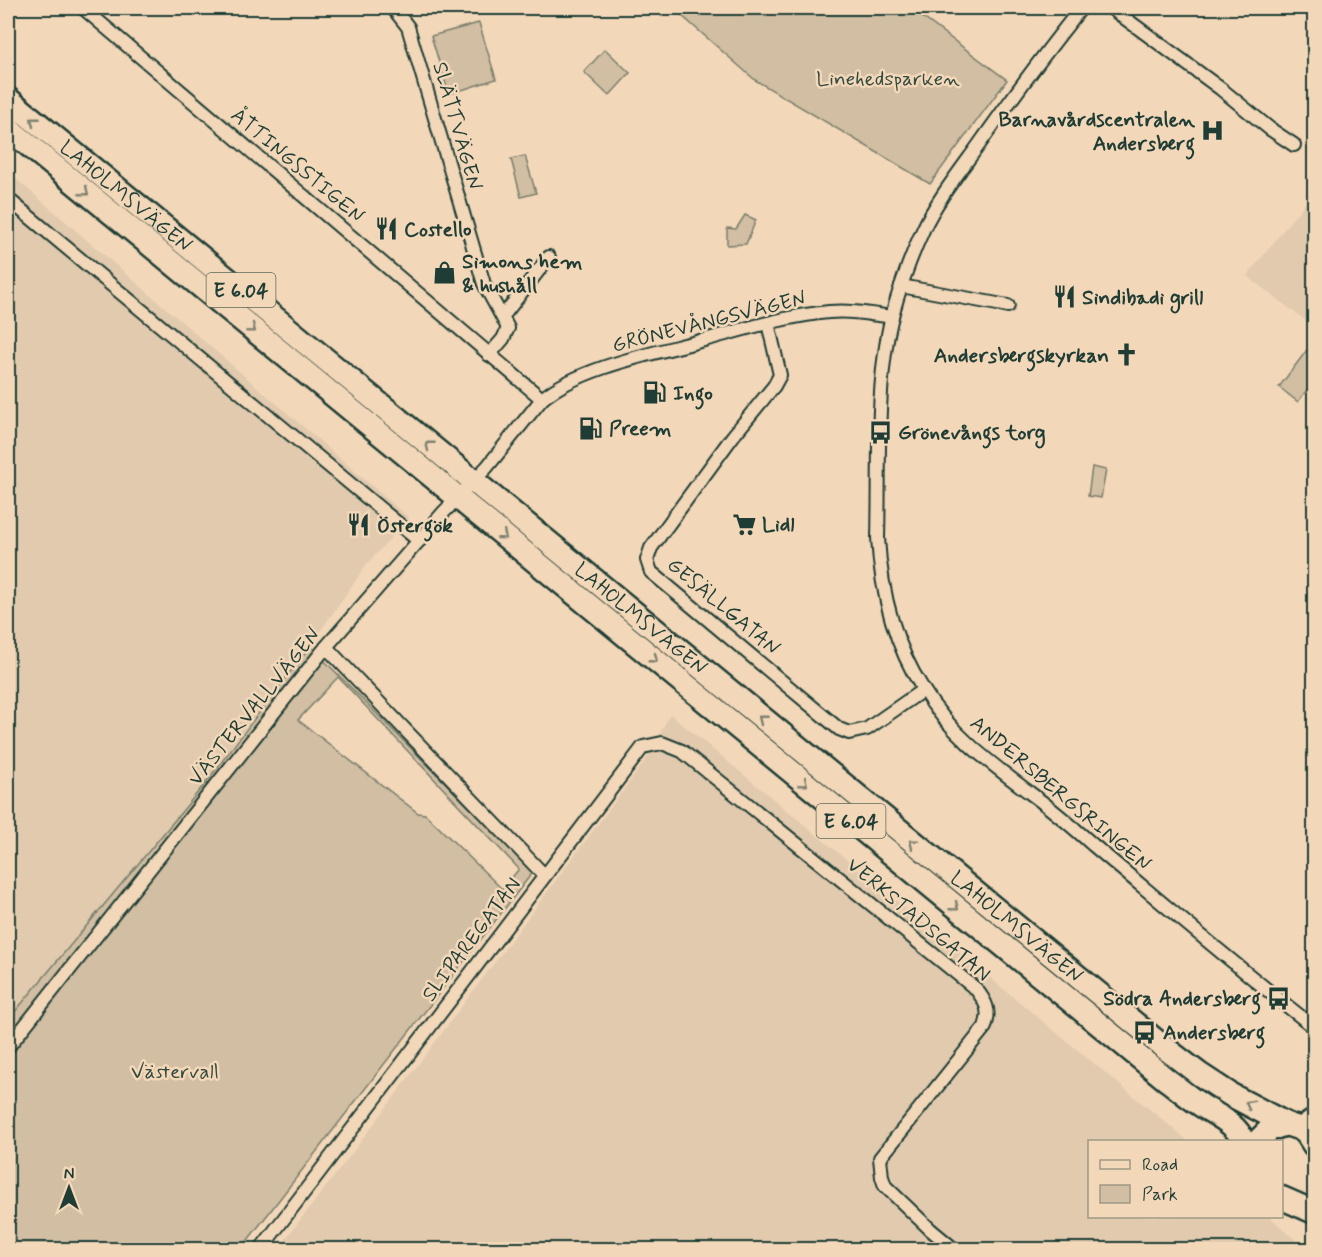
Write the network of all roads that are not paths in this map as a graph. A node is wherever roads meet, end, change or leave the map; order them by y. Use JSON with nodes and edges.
{"nodes":[{"id":1,"x":82,"y":8,"type":"edge"},
{"id":2,"x":393,"y":8,"type":"edge"},
{"id":3,"x":1081,"y":8,"type":"edge"},
{"id":4,"x":1111,"y":8,"type":"edge"},
{"id":5,"x":8,"y":99,"type":"edge"},
{"id":6,"x":8,"y":128,"type":"edge"},
{"id":7,"x":1294,"y":145,"type":"dead end"},
{"id":8,"x":8,"y":199,"type":"edge"},
{"id":9,"x":549,"y":257,"type":"dead end"},
{"id":10,"x":901,"y":286,"type":"junction"},
{"id":11,"x":1008,"y":306,"type":"dead end"},
{"id":12,"x":503,"y":316,"type":"junction"},
{"id":13,"x":892,"y":317,"type":"junction"},
{"id":14,"x":768,"y":323,"type":"junction"},
{"id":15,"x":489,"y":355,"type":"junction"},
{"id":16,"x":543,"y":399,"type":"junction"},
{"id":17,"x":475,"y":480,"type":"junction"},
{"id":18,"x":458,"y":498,"type":"junction"},
{"id":19,"x":419,"y":541,"type":"junction"},
{"id":20,"x":326,"y":647,"type":"junction"},
{"id":21,"x":923,"y":690,"type":"junction"},
{"id":22,"x":544,"y":875,"type":"junction"},
{"id":23,"x":1314,"y":1027,"type":"edge"},
{"id":24,"x":8,"y":1047,"type":"edge"},
{"id":25,"x":1314,"y":1114,"type":"edge"},
{"id":26,"x":1291,"y":1126,"type":"junction"},
{"id":27,"x":1243,"y":1140,"type":"edge"},
{"id":28,"x":1259,"y":1140,"type":"edge"},
{"id":29,"x":1314,"y":1145,"type":"edge"},
{"id":30,"x":1283,"y":1199,"type":"edge"},
{"id":31,"x":1314,"y":1212,"type":"edge"},
{"id":32,"x":260,"y":1250,"type":"edge"},
{"id":33,"x":955,"y":1250,"type":"edge"}],
"edges":[{"from":1,"to":15,"type":"street","name":"ÅTTINGSSTIGEN"},
{"from":2,"to":12,"type":"street","name":"SLÄTTVÄGEN"},
{"from":3,"to":10,"type":"street","name":"ANDERSBERGSRINGEN"},
{"from":4,"to":7,"type":"street"},
{"from":17,"to":5,"type":"highway","name":"LAHOLMSVÄGEN","number":"E 6.04","one_way":true},
{"from":6,"to":18,"type":"highway","name":"LAHOLMSVÄGEN","number":"E 6.04","one_way":true},
{"from":8,"to":19,"type":"street"},
{"from":9,"to":12,"type":"street"},
{"from":10,"to":11,"type":"street"},
{"from":10,"to":13,"type":"street","name":"ANDERSBERGSRINGEN"},
{"from":12,"to":15,"type":"street"},
{"from":13,"to":14,"type":"street","name":"GRÖNEVÅNGSVÄGEN"},
{"from":13,"to":21,"type":"street","name":"ANDERSBERGSRINGEN"},
{"from":14,"to":16,"type":"street","name":"GRÖNEVÅNGSVÄGEN"},
{"from":14,"to":21,"type":"street","name":"GESÄLLGATAN"},
{"from":15,"to":16,"type":"street","name":"ÅTTINGSSTIGEN"},
{"from":16,"to":17,"type":"street","name":"VÄSTERVALLVÄGEN"},
{"from":17,"to":18,"type":"street","name":"VÄSTERVALLVÄGEN"},
{"from":26,"to":17,"type":"highway","name":"LAHOLMSVÄGEN","number":"E 6.04","one_way":true},
{"from":18,"to":19,"type":"street","name":"VÄSTERVALLVÄGEN"},
{"from":18,"to":27,"type":"highway","name":"LAHOLMSVÄGEN","number":"E 6.04","one_way":true},
{"from":19,"to":20,"type":"street","name":"VÄSTERVALLVÄGEN"},
{"from":20,"to":22,"type":"street","name":"SLIPAREGATAN"},
{"from":20,"to":24,"type":"street","name":"VÄSTERVALLVÄGEN"},
{"from":21,"to":23,"type":"street","name":"ANDERSBERGSRINGEN"},
{"from":22,"to":32,"type":"street","name":"SLIPAREGATAN"},
{"from":22,"to":33,"type":"street","name":"VERKSTADSGATAN"},
{"from":25,"to":26,"type":"street"},
{"from":26,"to":28,"type":"highway"},
{"from":26,"to":29,"type":"highway","name":"LAHOLMSVÄGEN","number":"E 6.04"},
{"from":30,"to":31,"type":"highway"}]}
